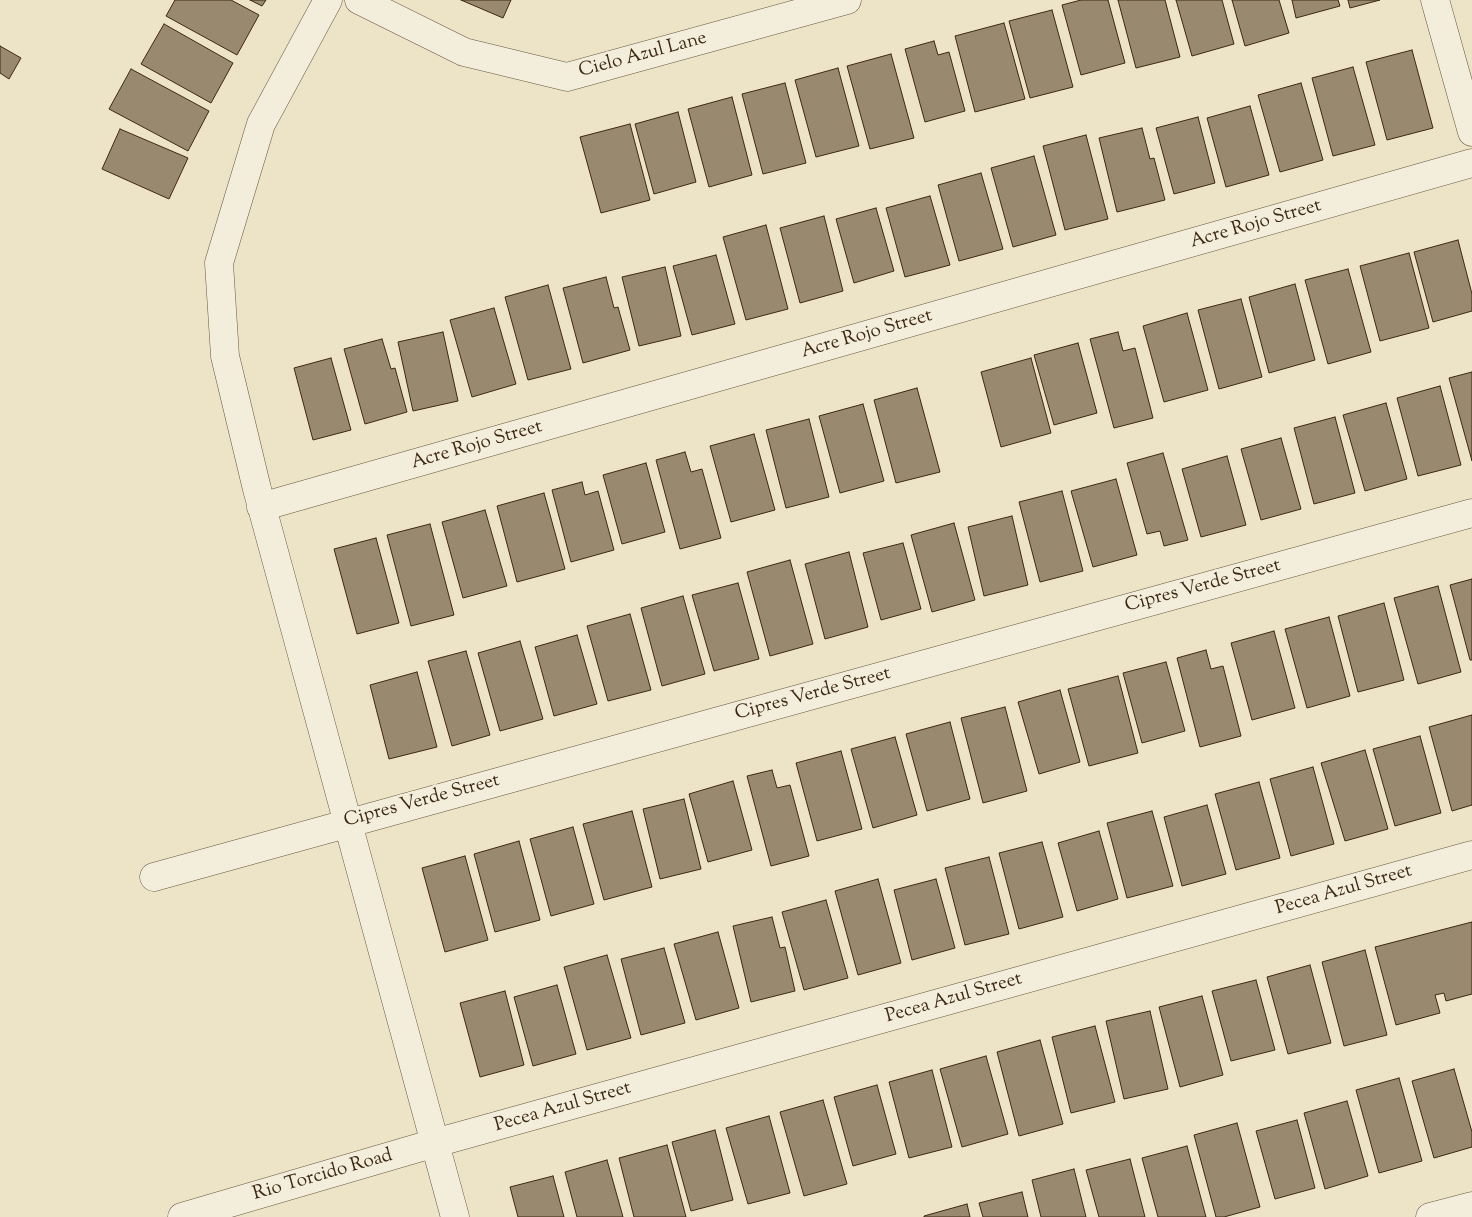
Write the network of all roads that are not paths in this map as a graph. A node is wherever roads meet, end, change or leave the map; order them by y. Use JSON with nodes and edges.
{"nodes":[{"id":1,"x":328,"y":0,"type":"edge"},
{"id":2,"x":359,"y":0,"type":"edge"},
{"id":3,"x":847,"y":0,"type":"edge"},
{"id":4,"x":1436,"y":0,"type":"edge"},
{"id":5,"x":1472,"y":132,"type":"edge"},
{"id":6,"x":1472,"y":163,"type":"edge"},
{"id":7,"x":262,"y":507,"type":"junction"},
{"id":8,"x":1472,"y":513,"type":"edge"},
{"id":9,"x":348,"y":823,"type":"junction"},
{"id":10,"x":1472,"y":855,"type":"edge"},
{"id":11,"x":154,"y":877,"type":"dead end"},
{"id":12,"x":435,"y":1144,"type":"junction"},
{"id":13,"x":1472,"y":1206,"type":"edge"},
{"id":14,"x":182,"y":1217,"type":"edge"},
{"id":15,"x":455,"y":1217,"type":"edge"},
{"id":16,"x":1430,"y":1217,"type":"edge"}],
"edges":[{"from":1,"to":7,"type":"street"},
{"from":2,"to":3,"type":"street","name":"Cielo Azul Lane"},
{"from":4,"to":5,"type":"street"},
{"from":6,"to":7,"type":"street","name":"Acre Rojo Street"},
{"from":7,"to":9,"type":"street"},
{"from":8,"to":9,"type":"street","name":"Cipres Verde Street"},
{"from":9,"to":11,"type":"street","name":"Cipres Verde Street"},
{"from":9,"to":12,"type":"street"},
{"from":10,"to":12,"type":"street","name":"Pecea Azul Street"},
{"from":12,"to":14,"type":"street","name":"Rio Torcido Road"},
{"from":12,"to":15,"type":"street"},
{"from":13,"to":16,"type":"street"}]}
